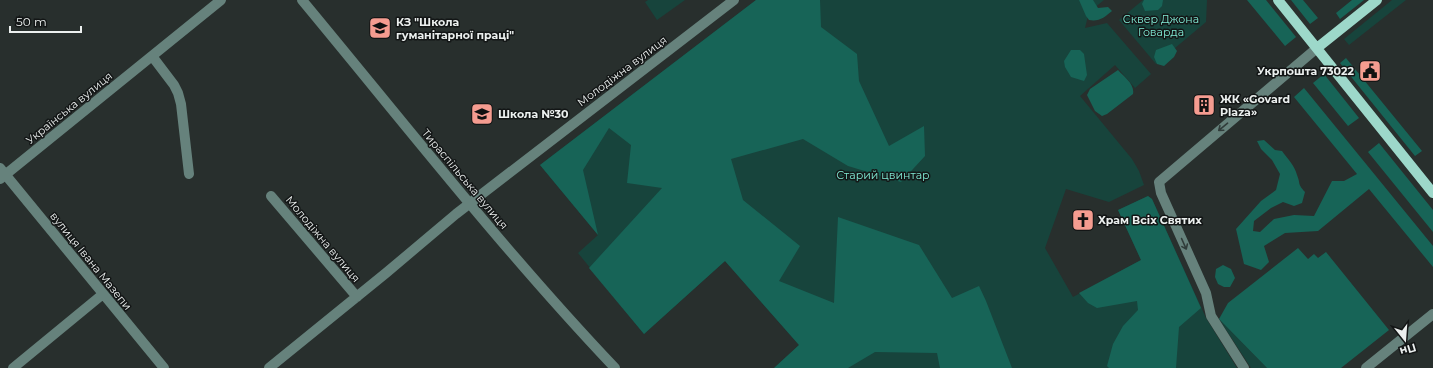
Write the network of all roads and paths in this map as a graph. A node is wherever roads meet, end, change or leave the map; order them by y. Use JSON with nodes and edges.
{"nodes":[{"id":1,"x":221,"y":0,"type":"edge"},
{"id":2,"x":302,"y":0,"type":"edge"},
{"id":3,"x":734,"y":0,"type":"edge"},
{"id":4,"x":1278,"y":0,"type":"edge"},
{"id":5,"x":1377,"y":0,"type":"edge"},
{"id":6,"x":1317,"y":48,"type":"junction"},
{"id":7,"x":152,"y":56,"type":"junction"},
{"id":8,"x":2,"y":174,"type":"edge"},
{"id":9,"x":189,"y":174,"type":"dead end"},
{"id":10,"x":1433,"y":193,"type":"edge"},
{"id":11,"x":271,"y":196,"type":"dead end"},
{"id":12,"x":469,"y":204,"type":"junction"},
{"id":13,"x":103,"y":294,"type":"junction"},
{"id":14,"x":357,"y":297,"type":"junction"},
{"id":15,"x":1433,"y":314,"type":"edge"},
{"id":16,"x":13,"y":368,"type":"edge"},
{"id":17,"x":164,"y":368,"type":"edge"},
{"id":18,"x":268,"y":368,"type":"edge"},
{"id":19,"x":615,"y":368,"type":"edge"},
{"id":20,"x":1244,"y":368,"type":"edge"},
{"id":21,"x":1366,"y":368,"type":"edge"}],
"edges":[{"from":1,"to":7,"type":"street","name":"Українська вулиця"},
{"from":2,"to":12,"type":"street","name":"Тираспільська вулиця"},
{"from":3,"to":12,"type":"street","name":"Молодіжна вулиця"},
{"from":4,"to":6,"type":"main road"},
{"from":5,"to":6,"type":"main road"},
{"from":6,"to":10,"type":"main road"},
{"from":6,"to":20,"type":"street","one_way":true},
{"from":7,"to":8,"type":"street","name":"Українська вулиця"},
{"from":7,"to":9,"type":"street"},
{"from":8,"to":13,"type":"street","name":"вулиця Івана Мазепи"},
{"from":11,"to":14,"type":"street","name":"Молодіжна вулиця"},
{"from":12,"to":14,"type":"street","name":"Молодіжна вулиця"},
{"from":12,"to":19,"type":"street","name":"Тираспільська вулиця"},
{"from":13,"to":16,"type":"street"},
{"from":13,"to":17,"type":"street","name":"вулиця Івана Мазепи"},
{"from":14,"to":18,"type":"street","name":"Молодіжна вулиця"},
{"from":15,"to":21,"type":"street"}]}
